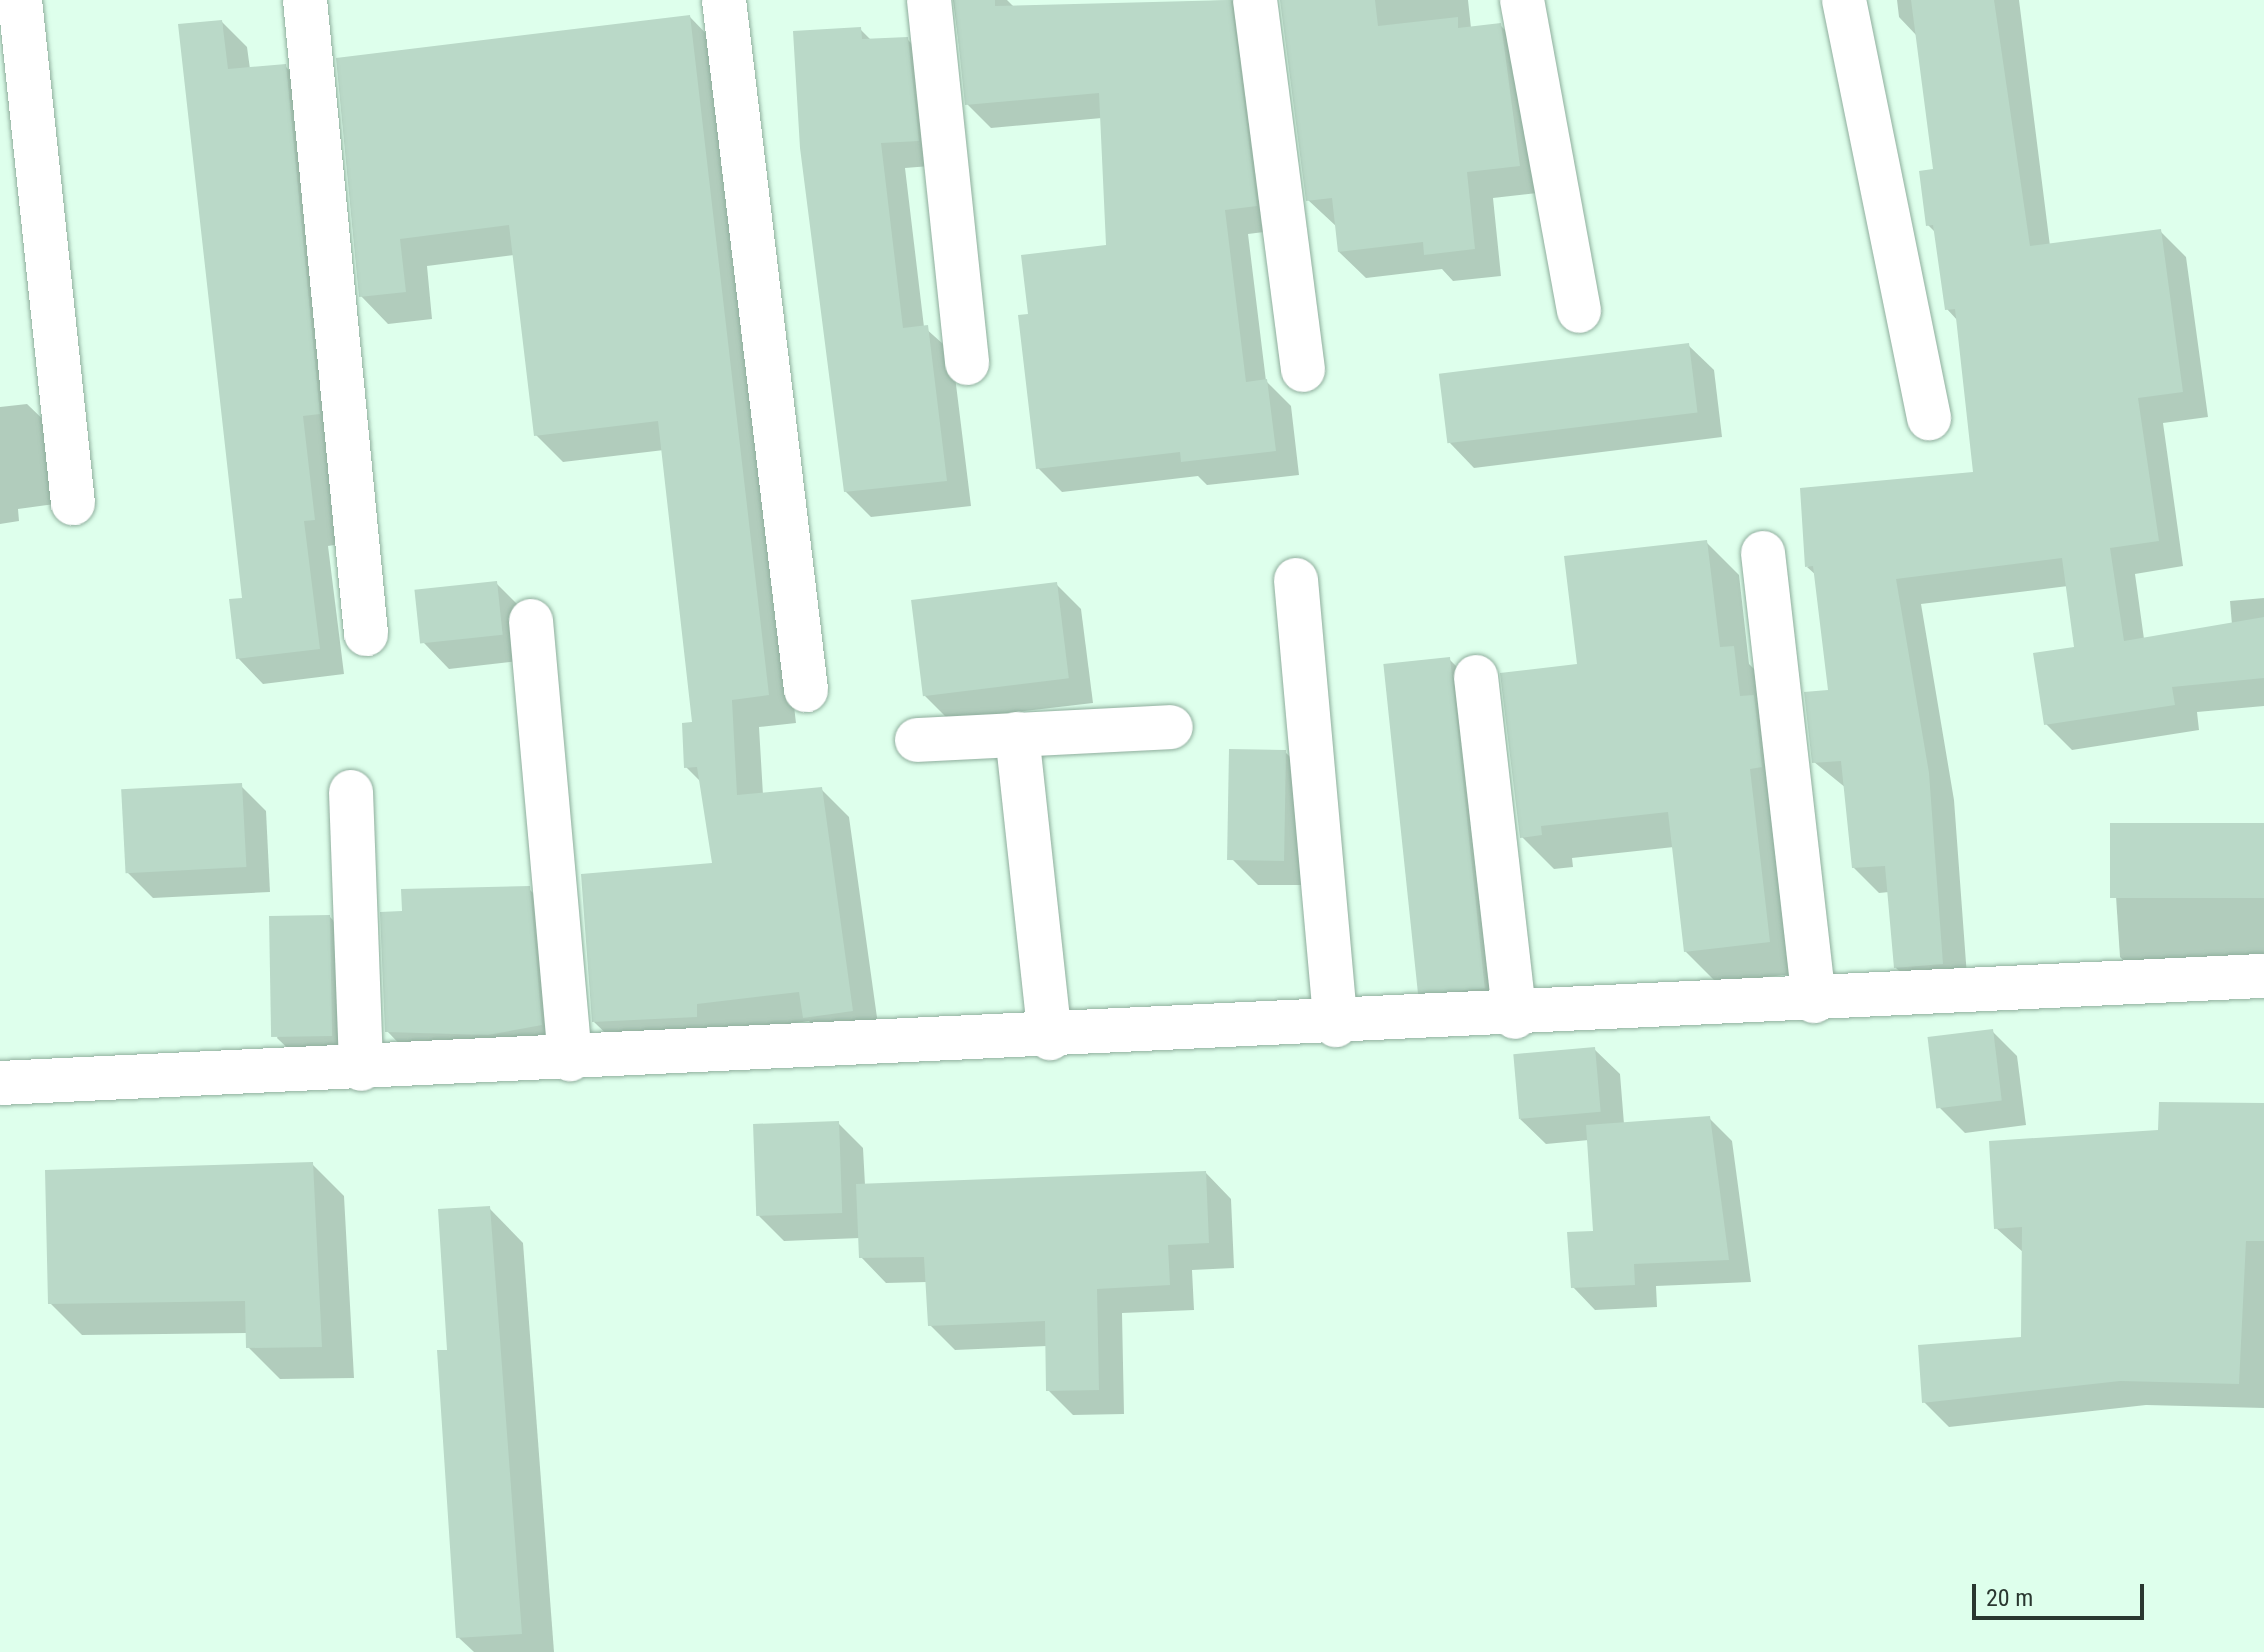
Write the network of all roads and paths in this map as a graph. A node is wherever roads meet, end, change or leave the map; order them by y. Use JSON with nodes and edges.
{"nodes":[{"id":1,"x":20,"y":0,"type":"edge"},
{"id":2,"x":305,"y":0,"type":"edge"},
{"id":3,"x":724,"y":0,"type":"edge"},
{"id":4,"x":929,"y":0,"type":"edge"},
{"id":5,"x":1255,"y":0,"type":"edge"},
{"id":6,"x":1522,"y":0,"type":"edge"},
{"id":7,"x":1844,"y":0,"type":"edge"},
{"id":8,"x":1579,"y":311,"type":"dead end"},
{"id":9,"x":967,"y":363,"type":"dead end"},
{"id":10,"x":1303,"y":370,"type":"dead end"},
{"id":11,"x":1929,"y":418,"type":"dead end"},
{"id":12,"x":73,"y":503,"type":"dead end"},
{"id":13,"x":1763,"y":553,"type":"dead end"},
{"id":14,"x":1296,"y":580,"type":"dead end"},
{"id":15,"x":531,"y":621,"type":"dead end"},
{"id":16,"x":366,"y":634,"type":"dead end"},
{"id":17,"x":1476,"y":677,"type":"dead end"},
{"id":18,"x":806,"y":690,"type":"dead end"},
{"id":19,"x":1171,"y":727,"type":"dead end"},
{"id":20,"x":1017,"y":734,"type":"junction"},
{"id":21,"x":917,"y":740,"type":"dead end"},
{"id":22,"x":351,"y":792,"type":"dead end"},
{"id":23,"x":2264,"y":976,"type":"edge"},
{"id":24,"x":1814,"y":1001,"type":"junction"},
{"id":25,"x":1515,"y":1017,"type":"junction"},
{"id":26,"x":1336,"y":1025,"type":"junction"},
{"id":27,"x":1050,"y":1038,"type":"junction"},
{"id":28,"x":570,"y":1059,"type":"junction"},
{"id":29,"x":361,"y":1069,"type":"junction"},
{"id":30,"x":0,"y":1083,"type":"edge"}],
"edges":[{"from":1,"to":12,"type":"street"},
{"from":2,"to":16,"type":"street"},
{"from":3,"to":18,"type":"street"},
{"from":4,"to":9,"type":"street"},
{"from":5,"to":10,"type":"street"},
{"from":6,"to":8,"type":"street"},
{"from":7,"to":11,"type":"street"},
{"from":13,"to":24,"type":"street"},
{"from":14,"to":26,"type":"street"},
{"from":15,"to":28,"type":"street"},
{"from":17,"to":25,"type":"street"},
{"from":19,"to":20,"type":"street"},
{"from":20,"to":21,"type":"street"},
{"from":20,"to":27,"type":"street"},
{"from":22,"to":29,"type":"street"},
{"from":23,"to":24,"type":"street"},
{"from":24,"to":25,"type":"street"},
{"from":25,"to":26,"type":"street"},
{"from":26,"to":27,"type":"street"},
{"from":27,"to":28,"type":"street"},
{"from":28,"to":29,"type":"street"},
{"from":29,"to":30,"type":"street"}]}
